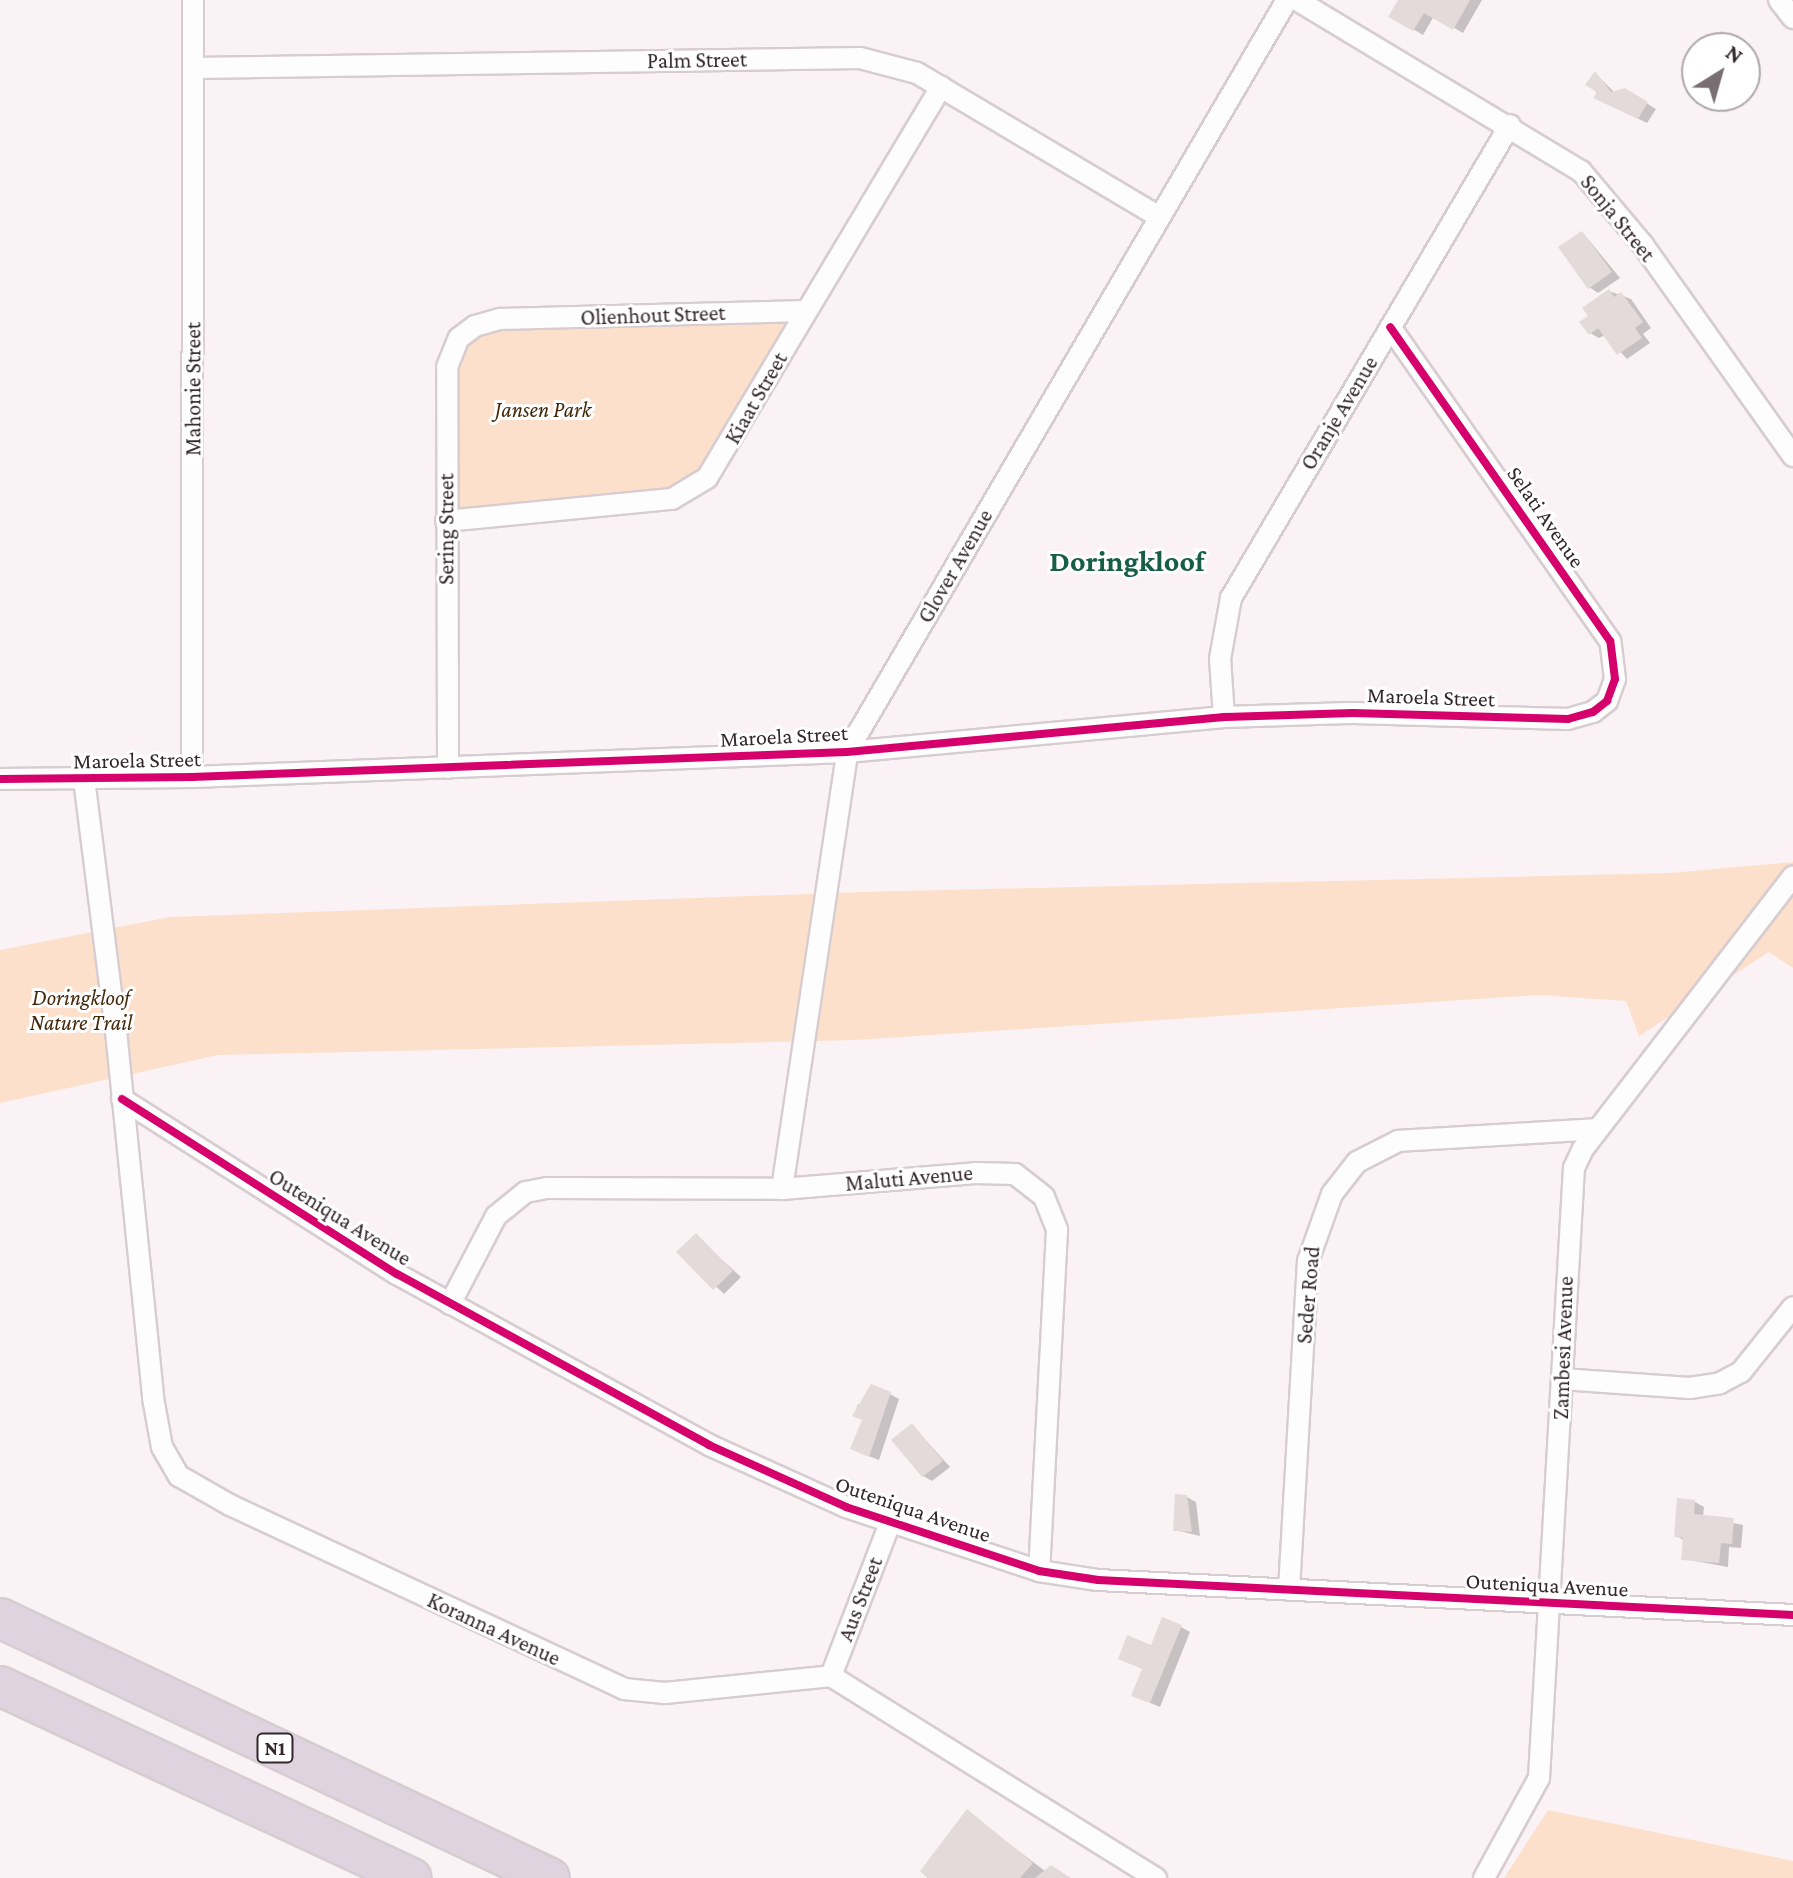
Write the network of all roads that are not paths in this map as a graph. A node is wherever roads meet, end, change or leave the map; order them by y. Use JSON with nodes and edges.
{"nodes":[{"id":1,"x":193,"y":0,"type":"edge"},
{"id":2,"x":1287,"y":0,"type":"edge"},
{"id":3,"x":1297,"y":0,"type":"edge"},
{"id":4,"x":1779,"y":0,"type":"edge"},
{"id":5,"x":1793,"y":18,"type":"edge"},
{"id":6,"x":194,"y":68,"type":"junction"},
{"id":7,"x":941,"y":87,"type":"junction"},
{"id":8,"x":1510,"y":125,"type":"junction"},
{"id":9,"x":1158,"y":216,"type":"junction"},
{"id":10,"x":806,"y":311,"type":"junction"},
{"id":11,"x":500,"y":319,"type":"joint"},
{"id":12,"x":1390,"y":327,"type":"junction"},
{"id":13,"x":1793,"y":456,"type":"edge"},
{"id":14,"x":446,"y":521,"type":"junction"},
{"id":15,"x":1224,"y":717,"type":"junction"},
{"id":16,"x":1568,"y":719,"type":"joint"},
{"id":17,"x":847,"y":752,"type":"junction"},
{"id":18,"x":448,"y":768,"type":"junction"},
{"id":19,"x":192,"y":777,"type":"junction"},
{"id":20,"x":0,"y":779,"type":"edge"},
{"id":21,"x":84,"y":779,"type":"junction"},
{"id":22,"x":1793,"y":876,"type":"edge"},
{"id":23,"x":122,"y":1099,"type":"junction"},
{"id":24,"x":1598,"y":1129,"type":"junction"},
{"id":25,"x":782,"y":1189,"type":"junction"},
{"id":26,"x":450,"y":1304,"type":"junction"},
{"id":27,"x":1793,"y":1307,"type":"edge"},
{"id":28,"x":1562,"y":1379,"type":"junction"},
{"id":29,"x":890,"y":1523,"type":"junction"},
{"id":30,"x":1039,"y":1571,"type":"junction"},
{"id":31,"x":1289,"y":1590,"type":"junction"},
{"id":32,"x":1549,"y":1602,"type":"junction"},
{"id":33,"x":1793,"y":1615,"type":"edge"},
{"id":34,"x":0,"y":1618,"type":"edge"},
{"id":35,"x":831,"y":1676,"type":"junction"},
{"id":36,"x":0,"y":1686,"type":"edge"},
{"id":37,"x":411,"y":1878,"type":"edge"},
{"id":38,"x":550,"y":1878,"type":"edge"},
{"id":39,"x":1156,"y":1878,"type":"edge"},
{"id":40,"x":1484,"y":1878,"type":"edge"}],
"edges":[{"from":1,"to":6,"type":"street","name":"Mahonie Street"},
{"from":2,"to":9,"type":"street","name":"Glover Avenue"},
{"from":3,"to":8,"type":"street","name":"Sonja Street"},
{"from":4,"to":5,"type":"street"},
{"from":6,"to":7,"type":"street","name":"Palm Street"},
{"from":6,"to":19,"type":"street","name":"Mahonie Street"},
{"from":7,"to":9,"type":"street","name":"Palm Street"},
{"from":7,"to":10,"type":"street","name":"Kiaat Street"},
{"from":8,"to":12,"type":"street","name":"Oranje Avenue"},
{"from":8,"to":13,"type":"street","name":"Sonja Street"},
{"from":9,"to":17,"type":"street","name":"Glover Avenue"},
{"from":10,"to":11,"type":"street","name":"Olienhout Street"},
{"from":10,"to":14,"type":"street","name":"Kiaat Street"},
{"from":11,"to":14,"type":"street","name":"Sering Street"},
{"from":12,"to":15,"type":"street","name":"Oranje Avenue"},
{"from":12,"to":16,"type":"street","name":"Selati Avenue"},
{"from":14,"to":18,"type":"street","name":"Sering Street"},
{"from":15,"to":16,"type":"street","name":"Maroela Street"},
{"from":15,"to":17,"type":"street","name":"Maroela Street"},
{"from":17,"to":18,"type":"street","name":"Maroela Street"},
{"from":17,"to":25,"type":"street","name":"Glover Avenue"},
{"from":18,"to":19,"type":"street","name":"Maroela Street"},
{"from":19,"to":21,"type":"street","name":"Maroela Street"},
{"from":20,"to":21,"type":"street","name":"Maroela Street"},
{"from":21,"to":23,"type":"street"},
{"from":22,"to":24,"type":"street","name":"Zambesi Avenue"},
{"from":23,"to":26,"type":"street","name":"Outeniqua Avenue"},
{"from":23,"to":35,"type":"street","name":"Koranna Avenue"},
{"from":24,"to":28,"type":"street","name":"Zambesi Avenue"},
{"from":24,"to":31,"type":"street","name":"Seder Road"},
{"from":25,"to":26,"type":"street","name":"Maluti Avenue"},
{"from":25,"to":30,"type":"street","name":"Maluti Avenue"},
{"from":26,"to":29,"type":"street","name":"Outeniqua Avenue"},
{"from":27,"to":28,"type":"street"},
{"from":28,"to":32,"type":"street","name":"Zambesi Avenue"},
{"from":29,"to":30,"type":"street","name":"Outeniqua Avenue"},
{"from":29,"to":35,"type":"street","name":"Aus Street"},
{"from":30,"to":31,"type":"street","name":"Outeniqua Avenue"},
{"from":31,"to":32,"type":"street","name":"Outeniqua Avenue"},
{"from":32,"to":33,"type":"street","name":"Outeniqua Avenue"},
{"from":32,"to":40,"type":"street","name":"Zambesi Avenue"},
{"from":34,"to":38,"type":"highway","number":"N1"},
{"from":35,"to":39,"type":"street"},
{"from":36,"to":37,"type":"highway"}]}
